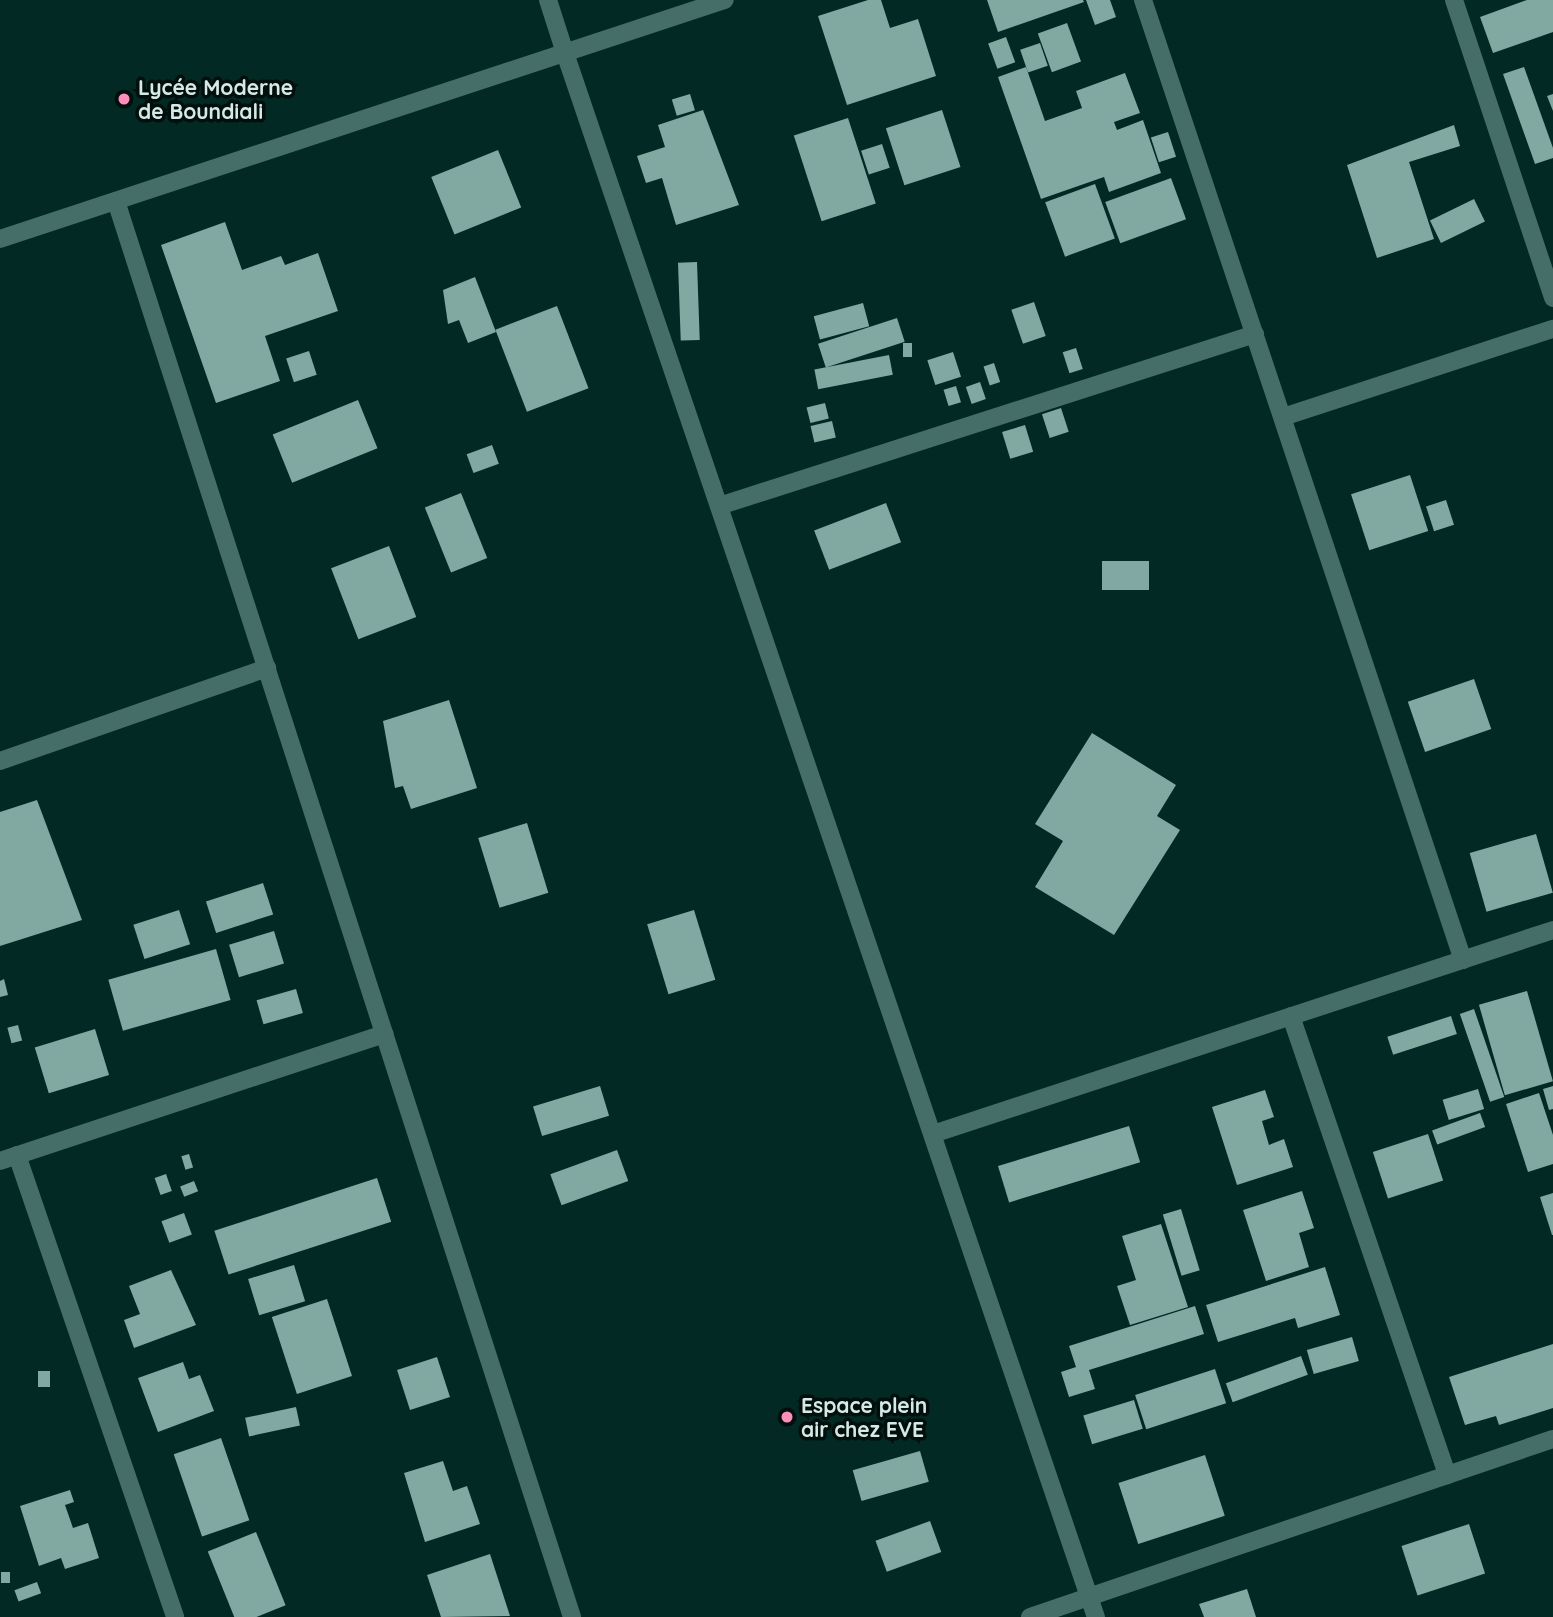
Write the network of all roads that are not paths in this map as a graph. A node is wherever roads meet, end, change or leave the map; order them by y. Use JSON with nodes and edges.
{"nodes":[{"id":1,"x":548,"y":0,"type":"edge"},
{"id":2,"x":725,"y":0,"type":"edge"},
{"id":3,"x":1143,"y":0,"type":"edge"},
{"id":4,"x":1454,"y":0,"type":"edge"},
{"id":5,"x":565,"y":53,"type":"junction"},
{"id":6,"x":116,"y":201,"type":"junction"},
{"id":7,"x":0,"y":239,"type":"edge"},
{"id":8,"x":1553,"y":298,"type":"edge"},
{"id":9,"x":1553,"y":329,"type":"edge"},
{"id":10,"x":1255,"y":334,"type":"junction"},
{"id":11,"x":1283,"y":417,"type":"junction"},
{"id":12,"x":719,"y":506,"type":"junction"},
{"id":13,"x":267,"y":668,"type":"junction"},
{"id":14,"x":0,"y":761,"type":"edge"},
{"id":15,"x":1553,"y":930,"type":"edge"},
{"id":16,"x":1463,"y":960,"type":"junction"},
{"id":17,"x":1291,"y":1016,"type":"junction"},
{"id":18,"x":385,"y":1034,"type":"junction"},
{"id":19,"x":933,"y":1134,"type":"junction"},
{"id":20,"x":8,"y":1158,"type":"edge"},
{"id":21,"x":1553,"y":1439,"type":"edge"},
{"id":22,"x":1447,"y":1475,"type":"junction"},
{"id":23,"x":1090,"y":1597,"type":"junction"},
{"id":24,"x":175,"y":1617,"type":"edge"},
{"id":25,"x":572,"y":1617,"type":"edge"},
{"id":26,"x":1031,"y":1617,"type":"edge"},
{"id":27,"x":1096,"y":1617,"type":"edge"}],
"edges":[{"from":1,"to":5,"type":"street"},
{"from":2,"to":5,"type":"street"},
{"from":3,"to":10,"type":"street"},
{"from":4,"to":8,"type":"street"},
{"from":5,"to":6,"type":"street"},
{"from":5,"to":12,"type":"street"},
{"from":6,"to":7,"type":"street"},
{"from":6,"to":13,"type":"street"},
{"from":9,"to":11,"type":"street"},
{"from":10,"to":11,"type":"street"},
{"from":10,"to":12,"type":"street"},
{"from":11,"to":16,"type":"street"},
{"from":12,"to":19,"type":"street"},
{"from":13,"to":14,"type":"street"},
{"from":13,"to":18,"type":"street"},
{"from":15,"to":16,"type":"street"},
{"from":16,"to":17,"type":"street"},
{"from":17,"to":19,"type":"street"},
{"from":17,"to":22,"type":"street"},
{"from":18,"to":20,"type":"street"},
{"from":18,"to":25,"type":"street"},
{"from":19,"to":23,"type":"street"},
{"from":20,"to":24,"type":"street"},
{"from":21,"to":22,"type":"street"},
{"from":22,"to":23,"type":"street"},
{"from":23,"to":26,"type":"street"},
{"from":23,"to":27,"type":"street"}]}
